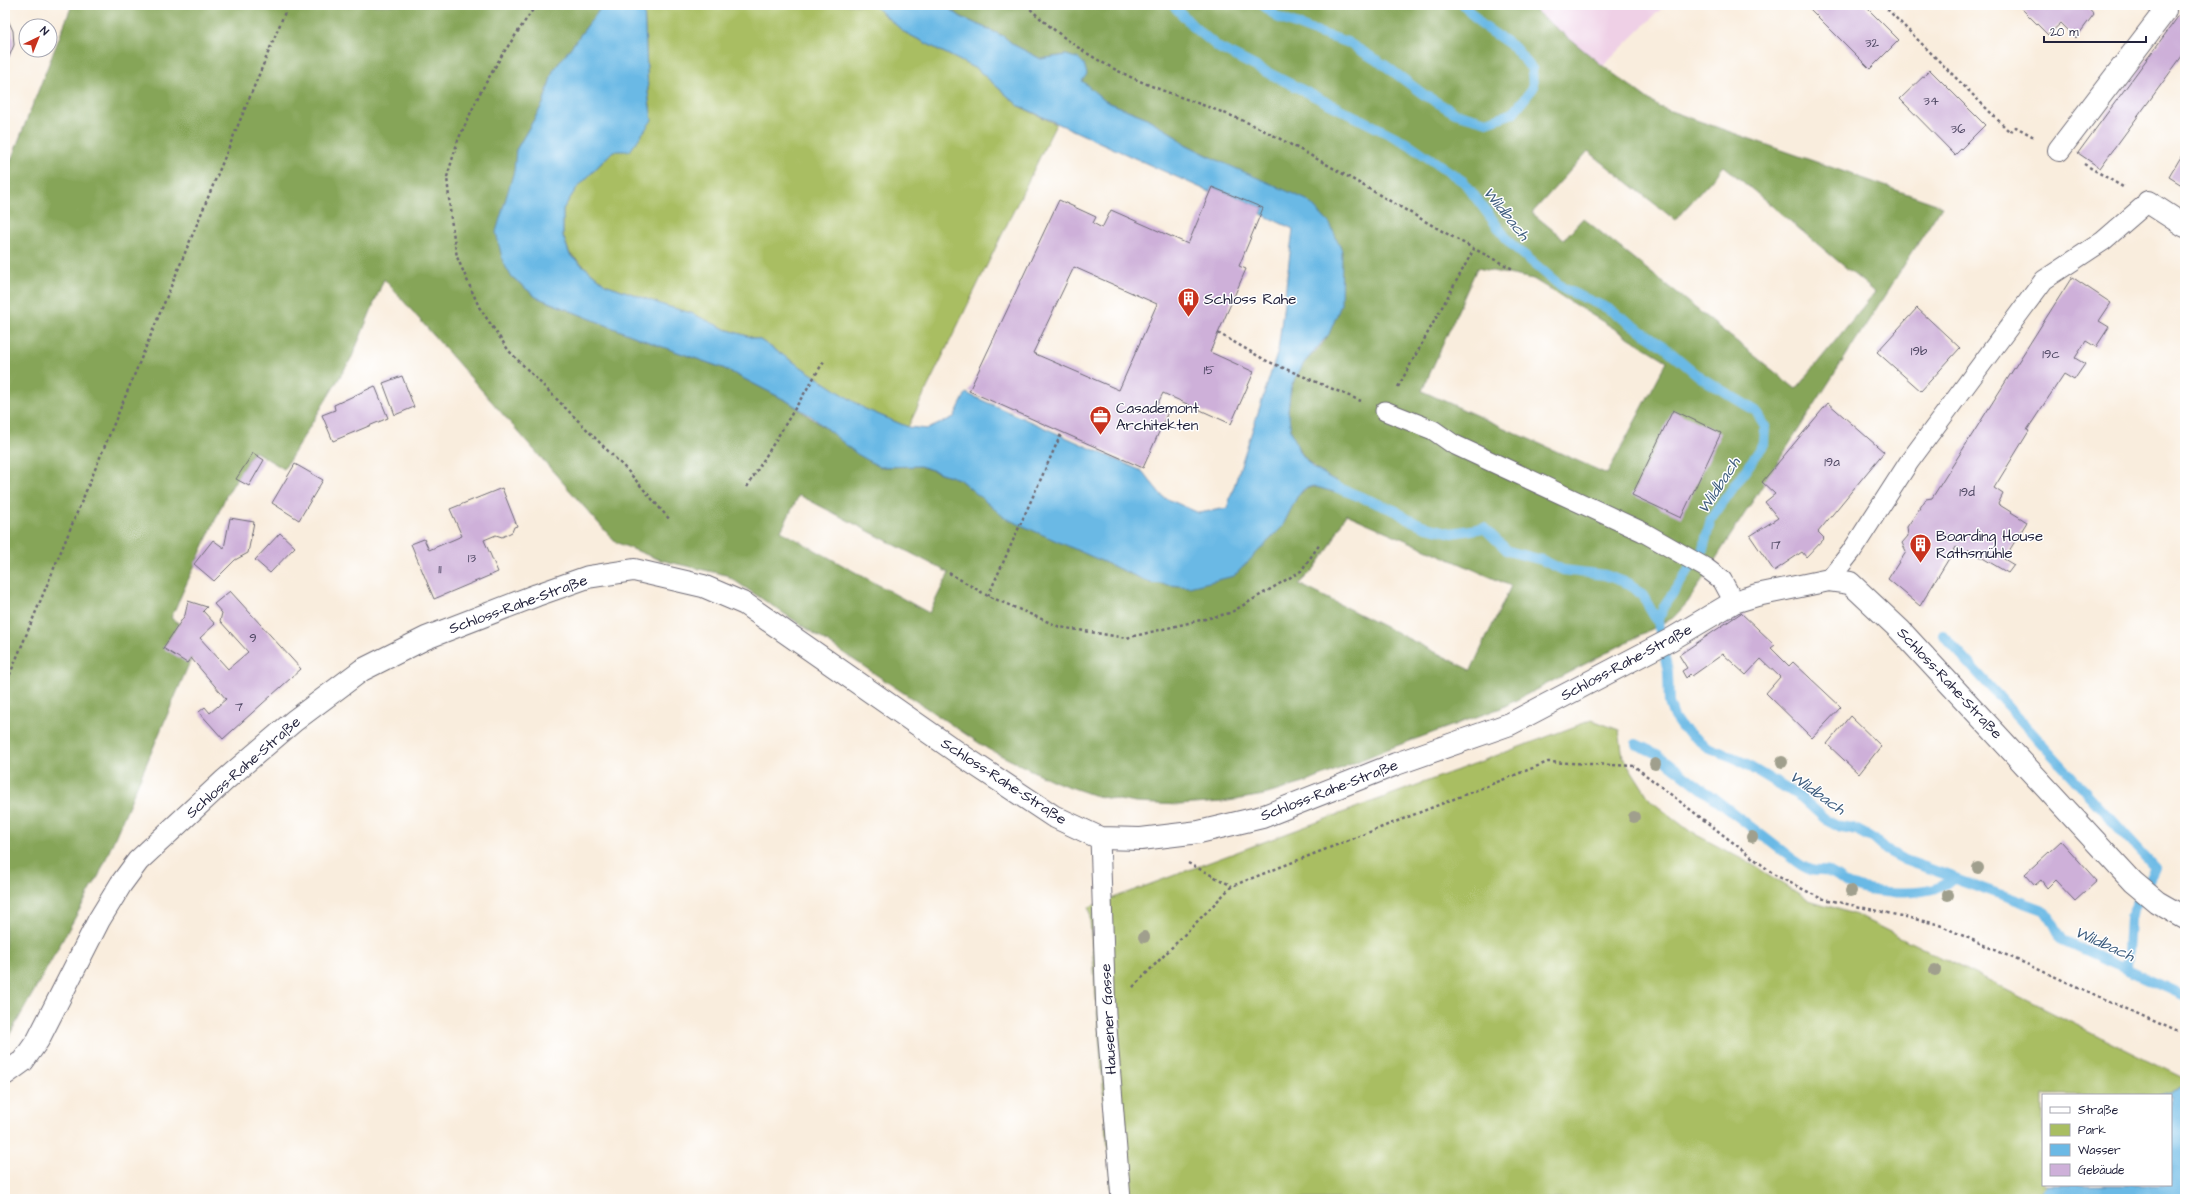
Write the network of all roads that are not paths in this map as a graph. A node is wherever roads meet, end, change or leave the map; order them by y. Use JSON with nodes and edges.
{"nodes":[{"id":1,"x":2159,"y":5,"type":"edge"},
{"id":2,"x":2059,"y":150,"type":"road end"},
{"id":3,"x":2148,"y":202,"type":"joint"},
{"id":4,"x":2185,"y":226,"type":"edge"},
{"id":5,"x":1385,"y":411,"type":"road end"},
{"id":6,"x":1829,"y":580,"type":"junction"},
{"id":7,"x":1734,"y":602,"type":"junction"},
{"id":8,"x":1100,"y":838,"type":"junction"},
{"id":9,"x":2185,"y":918,"type":"edge"},
{"id":10,"x":5,"y":1074,"type":"edge"},
{"id":11,"x":1121,"y":1199,"type":"edge"}],
"edges":[{"from":1,"to":2,"type":"street"},
{"from":3,"to":4,"type":"street"},
{"from":3,"to":6,"type":"lane"},
{"from":5,"to":7,"type":"lane"},
{"from":6,"to":7,"type":"street","name":"Schloss-Rahe-Straße"},
{"from":6,"to":9,"type":"street","name":"Schloss-Rahe-Straße"},
{"from":7,"to":8,"type":"street","name":"Schloss-Rahe-Straße"},
{"from":8,"to":10,"type":"street","name":"Schloss-Rahe-Straße"},
{"from":8,"to":11,"type":"lane","name":"Hausener Gasse"}]}
